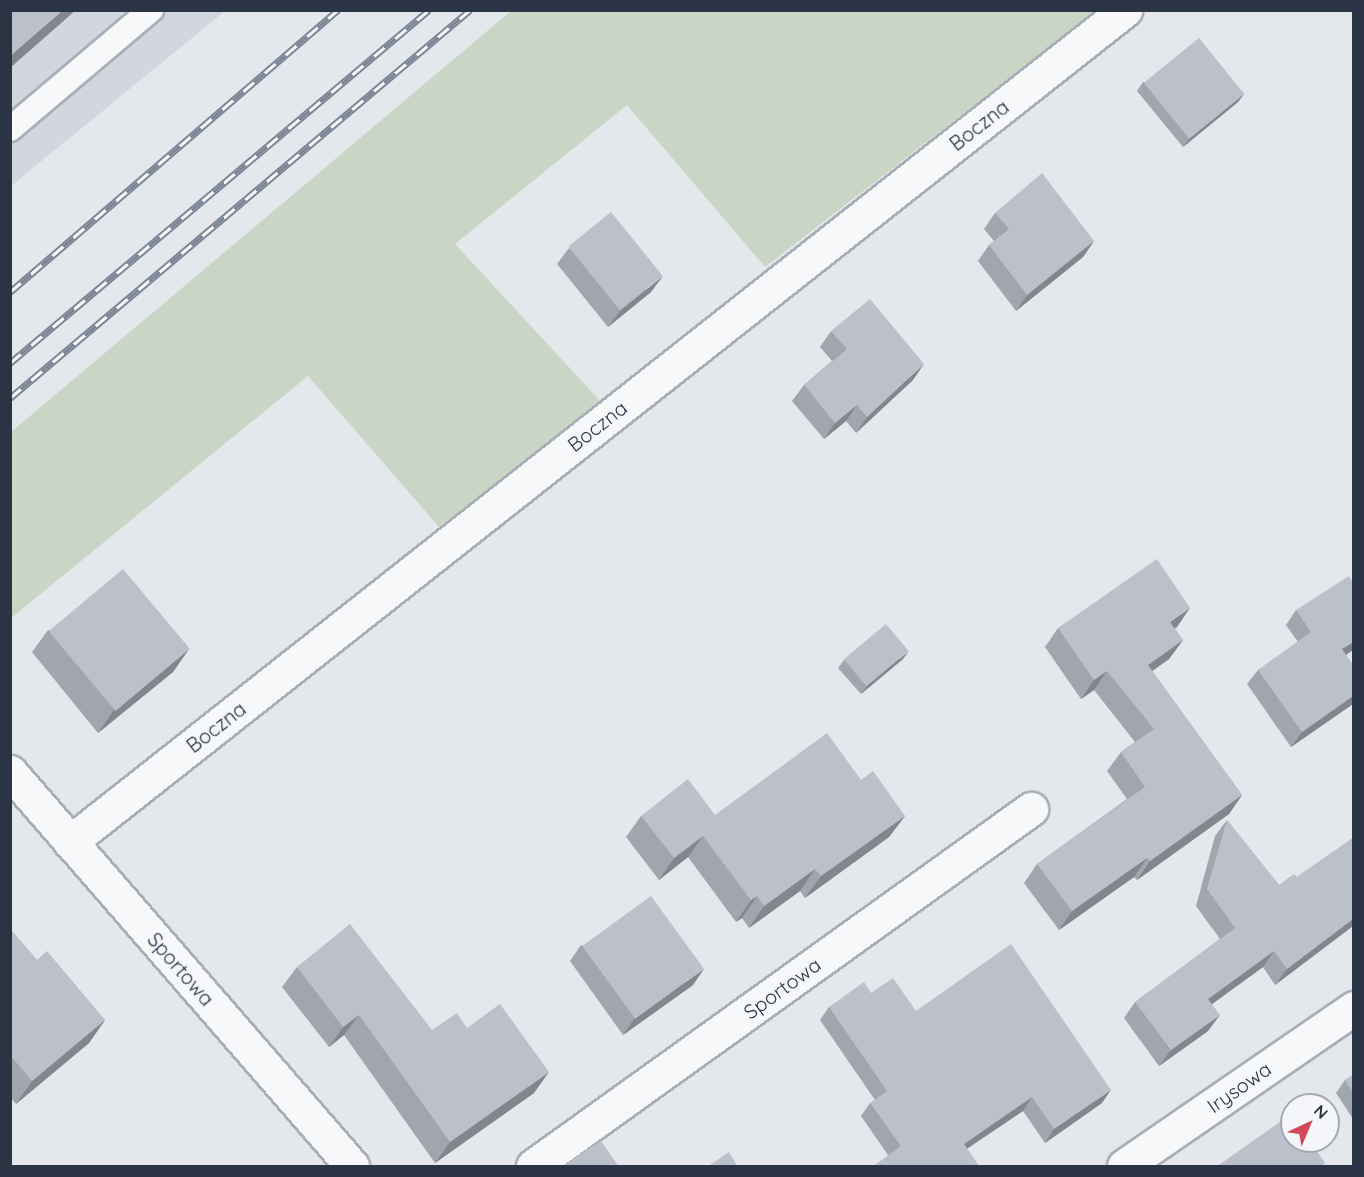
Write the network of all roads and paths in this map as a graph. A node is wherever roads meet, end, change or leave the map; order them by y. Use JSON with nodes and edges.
{"nodes":[{"id":1,"x":151,"y":10,"type":"edge"},
{"id":2,"x":1125,"y":10,"type":"edge"},
{"id":3,"x":10,"y":129,"type":"edge"},
{"id":4,"x":10,"y":772,"type":"edge"},
{"id":5,"x":1031,"y":809,"type":"dead end"},
{"id":6,"x":70,"y":842,"type":"junction"},
{"id":7,"x":1353,"y":1008,"type":"edge"},
{"id":8,"x":352,"y":1167,"type":"edge"},
{"id":9,"x":533,"y":1167,"type":"edge"},
{"id":10,"x":1125,"y":1167,"type":"edge"}],
"edges":[{"from":1,"to":3,"type":"lane"},
{"from":2,"to":6,"type":"street","name":"Boczna"},
{"from":4,"to":6,"type":"street","name":"Sportowa"},
{"from":5,"to":9,"type":"street","name":"Sportowa"},
{"from":6,"to":8,"type":"street","name":"Sportowa"},
{"from":7,"to":10,"type":"street","name":"Irysowa"}]}
